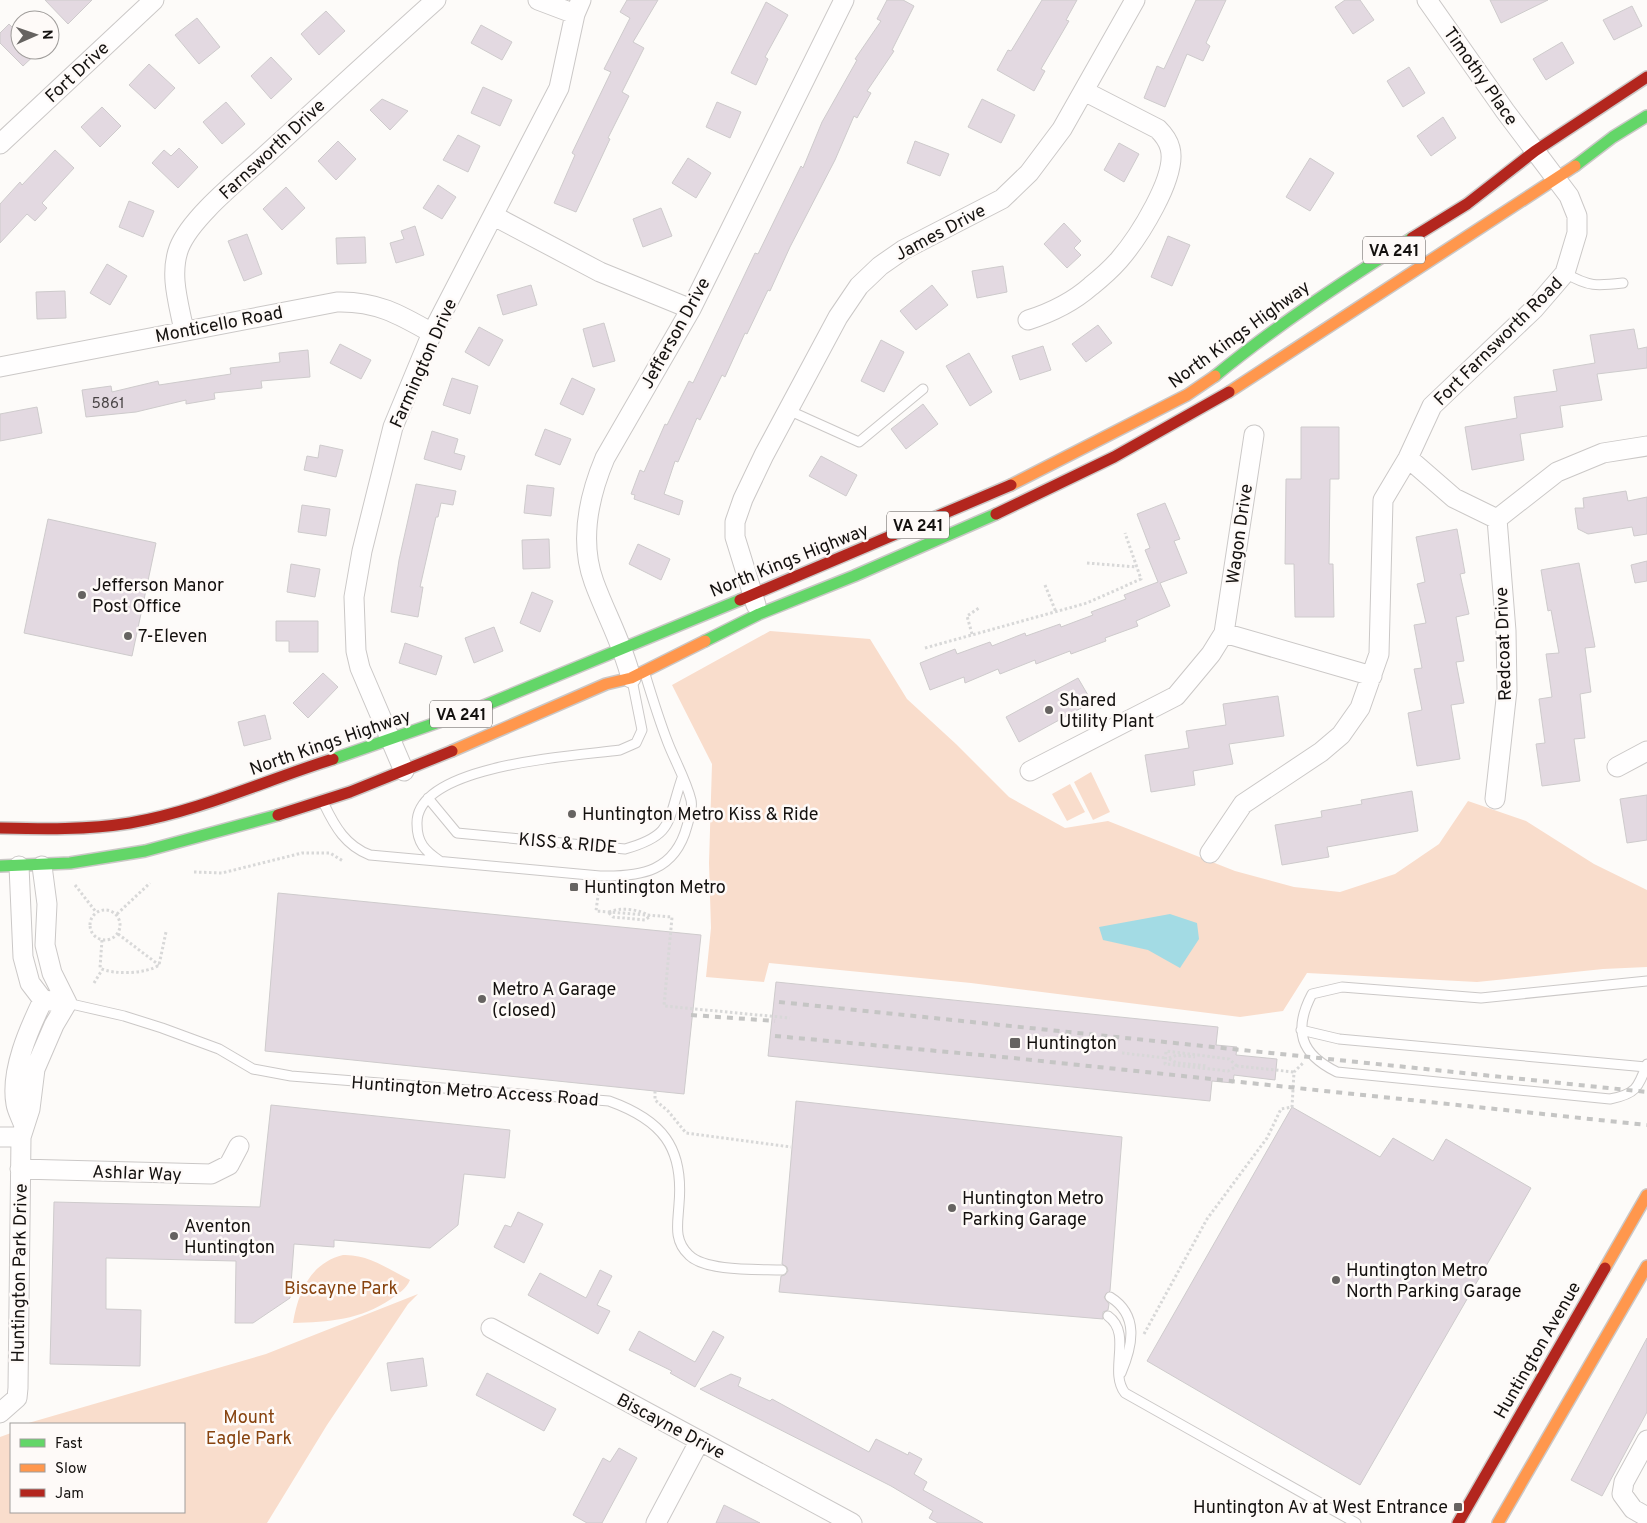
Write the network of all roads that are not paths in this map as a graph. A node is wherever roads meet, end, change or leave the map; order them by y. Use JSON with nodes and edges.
{"nodes":[{"id":1,"x":154,"y":0,"type":"edge"},
{"id":2,"x":436,"y":0,"type":"edge"},
{"id":3,"x":538,"y":0,"type":"edge"},
{"id":4,"x":844,"y":0,"type":"edge"},
{"id":5,"x":1135,"y":0,"type":"edge"},
{"id":6,"x":1428,"y":0,"type":"edge"},
{"id":7,"x":578,"y":7,"type":"edge"},
{"id":8,"x":1647,"y":78,"type":"edge"},
{"id":9,"x":1084,"y":91,"type":"junction"},
{"id":10,"x":1647,"y":116,"type":"edge"},
{"id":11,"x":0,"y":144,"type":"edge"},
{"id":12,"x":1534,"y":151,"type":"junction"},
{"id":13,"x":1557,"y":180,"type":"junction"},
{"id":14,"x":494,"y":216,"type":"junction"},
{"id":15,"x":1565,"y":273,"type":"junction"},
{"id":16,"x":1624,"y":282,"type":"dead end"},
{"id":17,"x":691,"y":309,"type":"junction"},
{"id":18,"x":1028,"y":320,"type":"dead end"},
{"id":19,"x":184,"y":331,"type":"junction"},
{"id":20,"x":432,"y":333,"type":"junction"},
{"id":21,"x":0,"y":367,"type":"edge"},
{"id":22,"x":923,"y":389,"type":"dead end"},
{"id":23,"x":788,"y":410,"type":"junction"},
{"id":24,"x":1254,"y":435,"type":"dead end"},
{"id":25,"x":1647,"y":446,"type":"edge"},
{"id":26,"x":1408,"y":458,"type":"junction"},
{"id":27,"x":1498,"y":519,"type":"junction"},
{"id":28,"x":753,"y":594,"type":"junction"},
{"id":29,"x":759,"y":614,"type":"junction"},
{"id":30,"x":1224,"y":633,"type":"junction"},
{"id":31,"x":624,"y":650,"type":"junction"},
{"id":32,"x":638,"y":674,"type":"junction"},
{"id":33,"x":1372,"y":676,"type":"junction"},
{"id":34,"x":390,"y":740,"type":"junction"},
{"id":35,"x":1647,"y":751,"type":"edge"},
{"id":36,"x":1617,"y":767,"type":"dead end"},
{"id":37,"x":404,"y":771,"type":"junction"},
{"id":38,"x":1030,"y":771,"type":"dead end"},
{"id":39,"x":682,"y":778,"type":"junction"},
{"id":40,"x":428,"y":798,"type":"junction"},
{"id":41,"x":1495,"y":799,"type":"dead end"},
{"id":42,"x":323,"y":802,"type":"junction"},
{"id":43,"x":0,"y":828,"type":"edge"},
{"id":44,"x":1210,"y":852,"type":"dead end"},
{"id":45,"x":19,"y":861,"type":"junction"},
{"id":46,"x":41,"y":861,"type":"junction"},
{"id":47,"x":440,"y":861,"type":"junction"},
{"id":48,"x":0,"y":866,"type":"edge"},
{"id":49,"x":1644,"y":983,"type":"edge"},
{"id":50,"x":43,"y":1000,"type":"junction"},
{"id":51,"x":67,"y":1003,"type":"junction"},
{"id":52,"x":1301,"y":1030,"type":"junction"},
{"id":53,"x":1646,"y":1066,"type":"edge"},
{"id":54,"x":22,"y":1131,"type":"junction"},
{"id":55,"x":0,"y":1137,"type":"edge"},
{"id":56,"x":239,"y":1146,"type":"dead end"},
{"id":57,"x":20,"y":1169,"type":"junction"},
{"id":58,"x":1647,"y":1195,"type":"edge"},
{"id":59,"x":1647,"y":1266,"type":"edge"},
{"id":60,"x":782,"y":1270,"type":"dead end"},
{"id":61,"x":1110,"y":1297,"type":"dead end"},
{"id":62,"x":1108,"y":1316,"type":"dead end"},
{"id":63,"x":491,"y":1328,"type":"dead end"},
{"id":64,"x":1118,"y":1380,"type":"junction"},
{"id":65,"x":0,"y":1413,"type":"edge"},
{"id":66,"x":1647,"y":1440,"type":"edge"},
{"id":67,"x":699,"y":1442,"type":"junction"},
{"id":68,"x":1647,"y":1517,"type":"edge"},
{"id":69,"x":656,"y":1523,"type":"edge"},
{"id":70,"x":852,"y":1523,"type":"edge"},
{"id":71,"x":1356,"y":1523,"type":"edge"},
{"id":72,"x":1458,"y":1523,"type":"edge"},
{"id":73,"x":1498,"y":1523,"type":"edge"}],
"edges":[{"from":1,"to":11,"type":"street","name":"Fort Drive"},
{"from":2,"to":19,"type":"street","name":"Farnsworth Drive"},
{"from":3,"to":7,"type":"street"},
{"from":4,"to":17,"type":"street","name":"Jefferson Drive"},
{"from":5,"to":9,"type":"street","name":"James Drive"},
{"from":6,"to":12,"type":"street","name":"Timothy Place"},
{"from":7,"to":14,"type":"street","name":"Farmington Drive"},
{"from":8,"to":12,"type":"main road","name":"North Kings Highway","number":"VA 241"},
{"from":9,"to":18,"type":"street"},
{"from":9,"to":23,"type":"street","name":"James Drive"},
{"from":10,"to":13,"type":"main road","number":"VA 241"},
{"from":12,"to":13,"type":"street","name":"Fort Farnsworth Road"},
{"from":12,"to":28,"type":"main road","name":"North Kings Highway","number":"VA 241"},
{"from":13,"to":15,"type":"street","name":"Fort Farnsworth Road"},
{"from":13,"to":29,"type":"main road","number":"VA 241"},
{"from":14,"to":17,"type":"street"},
{"from":14,"to":20,"type":"street","name":"Farmington Drive"},
{"from":15,"to":16,"type":"lane"},
{"from":15,"to":26,"type":"street","name":"Fort Farnsworth Road"},
{"from":17,"to":31,"type":"street","name":"Jefferson Drive"},
{"from":19,"to":20,"type":"street","name":"Monticello Road"},
{"from":19,"to":21,"type":"street","name":"Monticello Road"},
{"from":20,"to":34,"type":"street","name":"Farmington Drive"},
{"from":22,"to":23,"type":"lane"},
{"from":23,"to":28,"type":"street","name":"James Drive"},
{"from":24,"to":30,"type":"street","name":"Wagon Drive"},
{"from":25,"to":27,"type":"street"},
{"from":26,"to":27,"type":"street"},
{"from":26,"to":33,"type":"street","name":"Fort Farnsworth Road"},
{"from":27,"to":41,"type":"street","name":"Redcoat Drive"},
{"from":28,"to":29,"type":"street","name":"James Drive"},
{"from":28,"to":31,"type":"main road","name":"North Kings Highway","number":"VA 241"},
{"from":29,"to":32,"type":"main road","number":"VA 241"},
{"from":30,"to":33,"type":"street"},
{"from":30,"to":38,"type":"street","name":"Wagon Drive"},
{"from":31,"to":32,"type":"street","name":"Jefferson Drive"},
{"from":31,"to":34,"type":"main road","name":"North Kings Highway","number":"VA 241"},
{"from":32,"to":37,"type":"main road","number":"VA 241"},
{"from":32,"to":39,"type":"lane"},
{"from":32,"to":40,"type":"lane"},
{"from":33,"to":44,"type":"street","name":"Fort Farnsworth Road"},
{"from":34,"to":37,"type":"street","name":"Farmington Drive"},
{"from":34,"to":43,"type":"main road","name":"North Kings Highway","number":"VA 241"},
{"from":35,"to":36,"type":"street"},
{"from":37,"to":42,"type":"main road","number":"VA 241"},
{"from":39,"to":40,"type":"lane","name":"KISS & RIDE"},
{"from":39,"to":47,"type":"lane"},
{"from":40,"to":47,"type":"lane"},
{"from":42,"to":46,"type":"main road","number":"VA 241"},
{"from":42,"to":47,"type":"lane"},
{"from":45,"to":46,"type":"main road","number":"VA 241"},
{"from":45,"to":48,"type":"main road","number":"VA 241"},
{"from":45,"to":50,"type":"street"},
{"from":46,"to":51,"type":"street"},
{"from":49,"to":52,"type":"lane"},
{"from":50,"to":51,"type":"street"},
{"from":50,"to":54,"type":"street","name":"Huntington Park Drive"},
{"from":51,"to":54,"type":"street","name":"Huntington Park Drive"},
{"from":51,"to":60,"type":"lane","name":"Huntington Metro Access Road"},
{"from":52,"to":53,"type":"lane"},
{"from":52,"to":53,"type":"lane"},
{"from":54,"to":55,"type":"street"},
{"from":54,"to":57,"type":"street","name":"Huntington Park Drive"},
{"from":56,"to":57,"type":"street","name":"Ashlar Way"},
{"from":57,"to":65,"type":"street","name":"Huntington Park Drive"},
{"from":58,"to":72,"type":"main road","name":"Huntington Avenue"},
{"from":59,"to":73,"type":"main road"},
{"from":61,"to":64,"type":"lane"},
{"from":62,"to":64,"type":"lane"},
{"from":63,"to":67,"type":"street","name":"Biscayne Drive"},
{"from":64,"to":71,"type":"lane"},
{"from":66,"to":68,"type":"street"},
{"from":67,"to":69,"type":"street"},
{"from":67,"to":70,"type":"street","name":"Biscayne Drive"}]}
